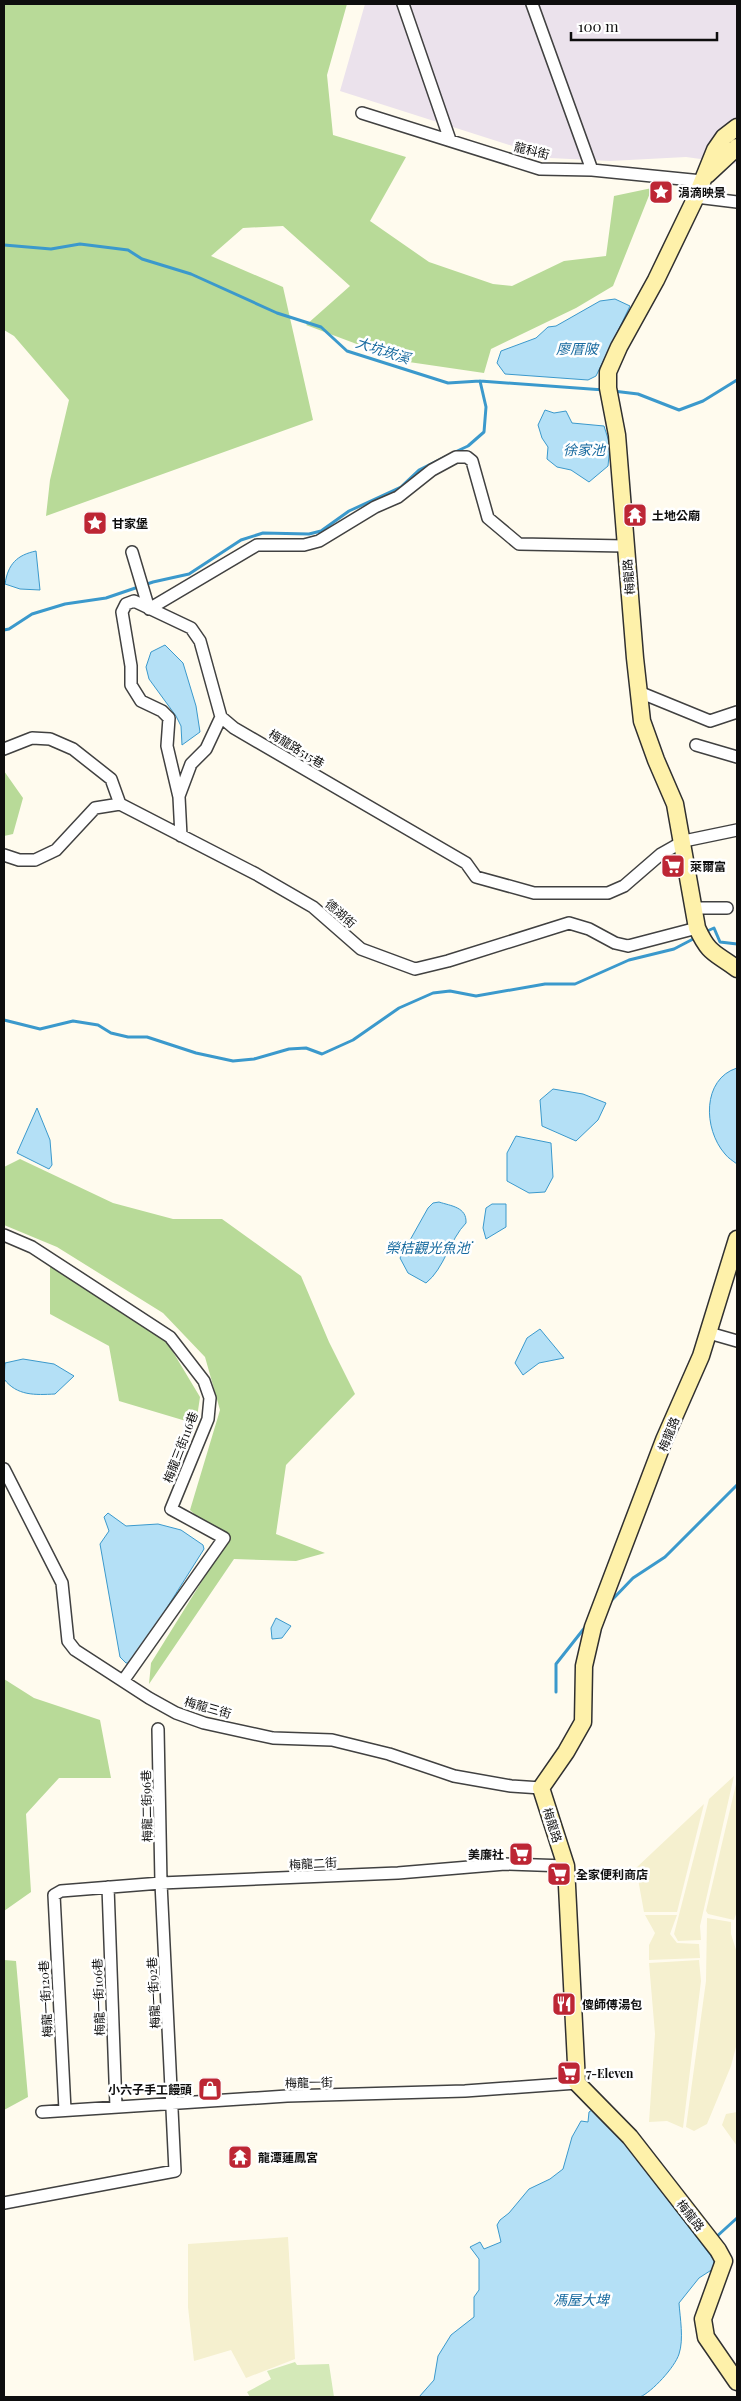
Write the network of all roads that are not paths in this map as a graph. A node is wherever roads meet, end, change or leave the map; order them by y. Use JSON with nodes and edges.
{"nodes":[{"id":1,"x":403,"y":4,"type":"edge"},
{"id":2,"x":532,"y":4,"type":"edge"},
{"id":3,"x":362,"y":113,"type":"dead end"},
{"id":4,"x":737,"y":127,"type":"edge"},
{"id":5,"x":450,"y":140,"type":"junction"},
{"id":6,"x":737,"y":146,"type":"edge"},
{"id":7,"x":592,"y":170,"type":"junction"},
{"id":8,"x":702,"y":180,"type":"junction"},
{"id":9,"x":696,"y":197,"type":"junction"},
{"id":10,"x":737,"y":202,"type":"edge"},
{"id":11,"x":625,"y":546,"type":"junction"},
{"id":12,"x":132,"y":552,"type":"dead end"},
{"id":13,"x":149,"y":609,"type":"junction"},
{"id":14,"x":639,"y":692,"type":"junction"},
{"id":15,"x":737,"y":712,"type":"edge"},
{"id":16,"x":221,"y":717,"type":"junction"},
{"id":17,"x":696,"y":745,"type":"dead end"},
{"id":18,"x":4,"y":749,"type":"edge"},
{"id":19,"x":737,"y":757,"type":"edge"},
{"id":20,"x":179,"y":797,"type":"junction"},
{"id":21,"x":120,"y":804,"type":"junction"},
{"id":22,"x":737,"y":830,"type":"edge"},
{"id":23,"x":181,"y":836,"type":"junction"},
{"id":24,"x":684,"y":841,"type":"junction"},
{"id":25,"x":4,"y":855,"type":"edge"},
{"id":26,"x":694,"y":908,"type":"junction"},
{"id":27,"x":727,"y":908,"type":"dead end"},
{"id":28,"x":699,"y":932,"type":"junction"},
{"id":29,"x":737,"y":969,"type":"edge"},
{"id":30,"x":4,"y":1234,"type":"edge"},
{"id":31,"x":737,"y":1239,"type":"edge"},
{"id":32,"x":709,"y":1333,"type":"junction"},
{"id":33,"x":737,"y":1341,"type":"edge"},
{"id":34,"x":4,"y":1469,"type":"edge"},
{"id":35,"x":123,"y":1681,"type":"junction"},
{"id":36,"x":158,"y":1729,"type":"dead end"},
{"id":37,"x":541,"y":1788,"type":"junction"},
{"id":38,"x":566,"y":1866,"type":"junction"},
{"id":39,"x":161,"y":1882,"type":"junction"},
{"id":40,"x":108,"y":1887,"type":"junction"},
{"id":41,"x":61,"y":1892,"type":"joint"},
{"id":42,"x":577,"y":2083,"type":"junction"},
{"id":43,"x":172,"y":2102,"type":"junction"},
{"id":44,"x":116,"y":2107,"type":"junction"},
{"id":45,"x":65,"y":2110,"type":"junction"},
{"id":46,"x":42,"y":2112,"type":"dead end"},
{"id":47,"x":4,"y":2203,"type":"edge"},
{"id":48,"x":737,"y":2382,"type":"edge"}],
"edges":[{"from":1,"to":5,"type":"street"},
{"from":2,"to":7,"type":"street"},
{"from":3,"to":5,"type":"street","name":"龍科街"},
{"from":4,"to":8,"type":"street","name":"梅龍路"},
{"from":5,"to":7,"type":"street","name":"龍科街"},
{"from":6,"to":8,"type":"street"},
{"from":7,"to":8,"type":"street","name":"龍科街"},
{"from":8,"to":9,"type":"street","name":"梅龍路"},
{"from":9,"to":10,"type":"street"},
{"from":9,"to":11,"type":"street","name":"梅龍路"},
{"from":11,"to":13,"type":"street"},
{"from":11,"to":14,"type":"street","name":"梅龍路"},
{"from":12,"to":13,"type":"street"},
{"from":13,"to":16,"type":"street"},
{"from":13,"to":20,"type":"street"},
{"from":14,"to":15,"type":"street"},
{"from":14,"to":24,"type":"street","name":"梅龍路"},
{"from":16,"to":20,"type":"street"},
{"from":16,"to":24,"type":"street","name":"梅龍路515巷"},
{"from":17,"to":19,"type":"street"},
{"from":18,"to":21,"type":"street"},
{"from":20,"to":23,"type":"street"},
{"from":21,"to":23,"type":"street","name":"德湖街"},
{"from":21,"to":25,"type":"street"},
{"from":22,"to":24,"type":"street","name":"梅龍路515巷"},
{"from":23,"to":28,"type":"street","name":"德湖街"},
{"from":24,"to":26,"type":"street","name":"梅龍路"},
{"from":26,"to":27,"type":"street"},
{"from":26,"to":28,"type":"street","name":"梅龍路"},
{"from":28,"to":29,"type":"street"},
{"from":30,"to":35,"type":"street","name":"梅龍三街116巷"},
{"from":31,"to":32,"type":"street","name":"梅龍路"},
{"from":32,"to":33,"type":"street"},
{"from":32,"to":37,"type":"street","name":"梅龍路"},
{"from":34,"to":35,"type":"street","name":"梅龍三街"},
{"from":35,"to":37,"type":"street","name":"梅龍三街"},
{"from":36,"to":39,"type":"street","name":"梅龍二街96巷"},
{"from":37,"to":38,"type":"street","name":"梅龍路"},
{"from":38,"to":39,"type":"street","name":"梅龍二街"},
{"from":38,"to":42,"type":"street","name":"梅龍路"},
{"from":39,"to":40,"type":"street","name":"梅龍二街"},
{"from":39,"to":43,"type":"street","name":"梅龍一街92巷"},
{"from":40,"to":41,"type":"street","name":"梅龍二街"},
{"from":40,"to":44,"type":"street","name":"梅龍一街106巷"},
{"from":41,"to":45,"type":"street","name":"梅龍一街120巷"},
{"from":42,"to":43,"type":"street","name":"梅龍一街"},
{"from":42,"to":48,"type":"street","name":"梅龍路"},
{"from":43,"to":44,"type":"street","name":"梅龍一街"},
{"from":43,"to":47,"type":"street","name":"梅龍一街92巷"},
{"from":44,"to":45,"type":"street","name":"梅龍一街"},
{"from":45,"to":46,"type":"street","name":"梅龍一街"}]}
